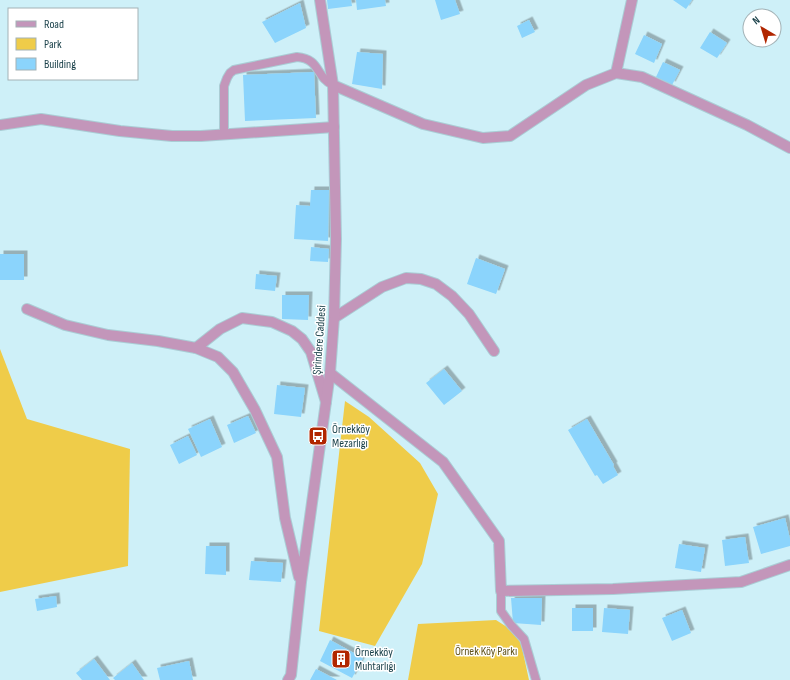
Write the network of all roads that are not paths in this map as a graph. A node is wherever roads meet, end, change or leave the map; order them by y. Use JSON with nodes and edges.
{"nodes":[{"id":1,"x":320,"y":0,"type":"edge"},
{"id":2,"x":632,"y":0,"type":"edge"},
{"id":3,"x":616,"y":73,"type":"junction"},
{"id":4,"x":333,"y":85,"type":"junction"},
{"id":5,"x":0,"y":125,"type":"edge"},
{"id":6,"x":334,"y":127,"type":"junction"},
{"id":7,"x":224,"y":134,"type":"junction"},
{"id":8,"x":790,"y":148,"type":"edge"},
{"id":9,"x":27,"y":309,"type":"dead end"},
{"id":10,"x":334,"y":318,"type":"junction"},
{"id":11,"x":196,"y":348,"type":"junction"},
{"id":12,"x":494,"y":351,"type":"dead end"},
{"id":13,"x":330,"y":373,"type":"junction"},
{"id":14,"x":326,"y":402,"type":"junction"},
{"id":15,"x":790,"y":565,"type":"edge"},
{"id":16,"x":300,"y":582,"type":"junction"},
{"id":17,"x":501,"y":591,"type":"junction"},
{"id":18,"x":288,"y":680,"type":"edge"},
{"id":19,"x":536,"y":680,"type":"edge"}],
"edges":[{"from":1,"to":4,"type":"street","name":"Şirindere Caddesi"},
{"from":2,"to":3,"type":"street"},
{"from":3,"to":4,"type":"street"},
{"from":3,"to":8,"type":"street"},
{"from":4,"to":6,"type":"street","name":"Şirindere Caddesi"},
{"from":4,"to":7,"type":"lane"},
{"from":5,"to":7,"type":"street"},
{"from":6,"to":7,"type":"street"},
{"from":6,"to":10,"type":"street","name":"Şirindere Caddesi"},
{"from":9,"to":11,"type":"street"},
{"from":10,"to":12,"type":"street"},
{"from":10,"to":13,"type":"street","name":"Şirindere Caddesi"},
{"from":11,"to":14,"type":"street"},
{"from":11,"to":16,"type":"street"},
{"from":13,"to":14,"type":"street","name":"Şirindere Caddesi"},
{"from":13,"to":17,"type":"street"},
{"from":14,"to":16,"type":"street","name":"Şirindere Caddesi"},
{"from":15,"to":17,"type":"street"},
{"from":16,"to":18,"type":"street","name":"Şirindere Caddesi"},
{"from":17,"to":19,"type":"lane"}]}
